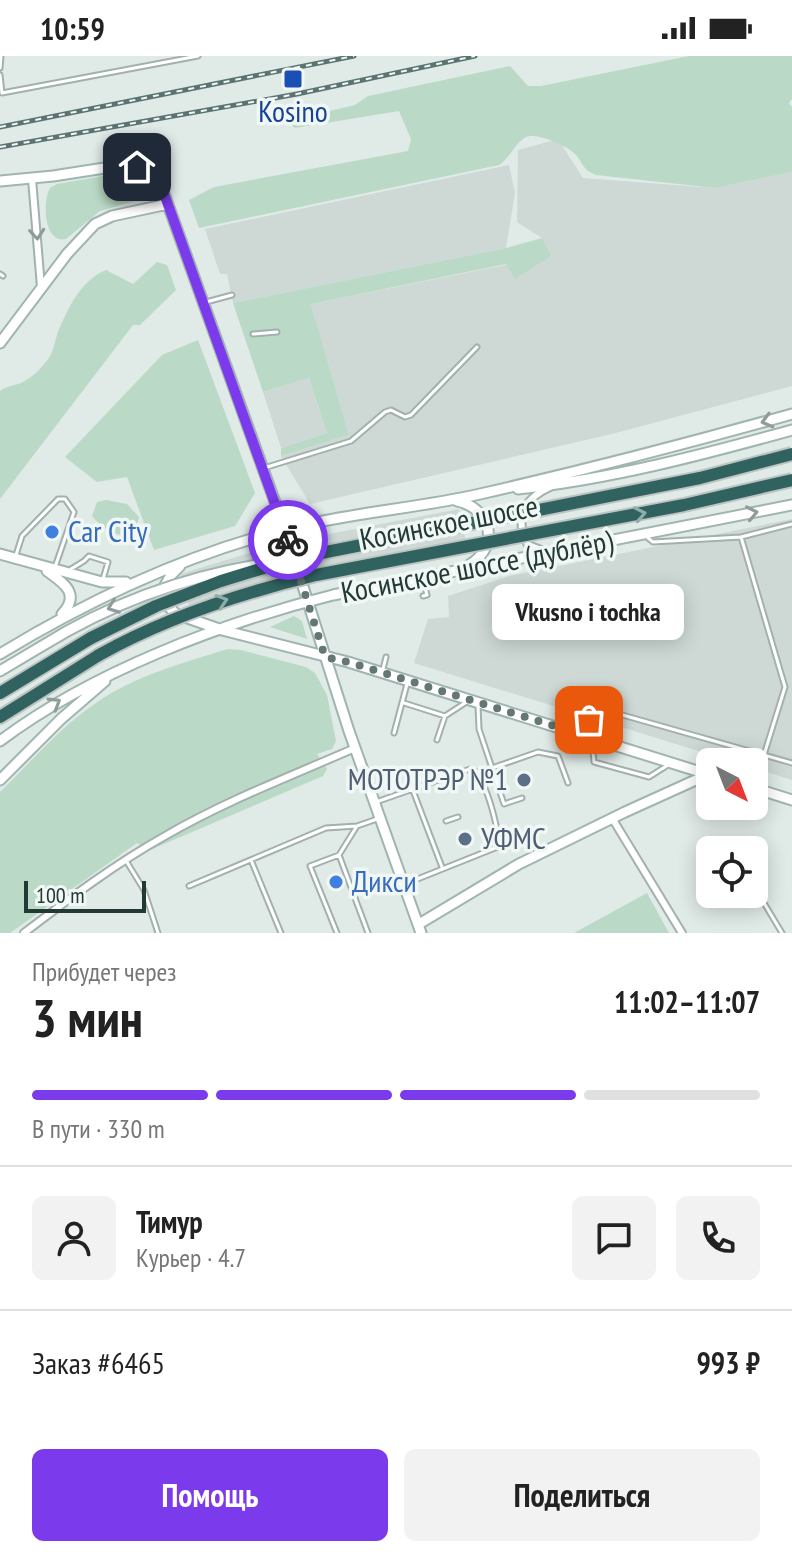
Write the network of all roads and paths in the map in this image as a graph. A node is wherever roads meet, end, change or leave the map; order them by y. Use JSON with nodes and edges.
{"nodes":[{"id":1,"x":1,"y":56,"type":"edge"},
{"id":2,"x":198,"y":56,"type":"edge"},
{"id":3,"x":0,"y":68,"type":"edge"},
{"id":4,"x":0,"y":75,"type":"edge"},
{"id":5,"x":1,"y":86,"type":"edge"},
{"id":6,"x":32,"y":179,"type":"junction"},
{"id":7,"x":0,"y":181,"type":"edge"},
{"id":8,"x":168,"y":204,"type":"junction"},
{"id":9,"x":41,"y":290,"type":"junction"},
{"id":10,"x":232,"y":295,"type":"dead end"},
{"id":11,"x":202,"y":303,"type":"junction"},
{"id":12,"x":277,"y":332,"type":"dead end"},
{"id":13,"x":253,"y":334,"type":"dead end"},
{"id":14,"x":0,"y":343,"type":"edge"},
{"id":15,"x":477,"y":347,"type":"dead end"},
{"id":16,"x":792,"y":414,"type":"edge"},
{"id":17,"x":792,"y":430,"type":"edge"},
{"id":18,"x":792,"y":454,"type":"edge"},
{"id":19,"x":263,"y":469,"type":"junction"},
{"id":20,"x":792,"y":480,"type":"edge"},
{"id":21,"x":557,"y":484,"type":"junction"},
{"id":22,"x":479,"y":494,"type":"junction"},
{"id":23,"x":448,"y":500,"type":"junction"},
{"id":24,"x":792,"y":505,"type":"edge"},
{"id":25,"x":792,"y":524,"type":"edge"},
{"id":26,"x":285,"y":530,"type":"junction"},
{"id":27,"x":645,"y":535,"type":"junction"},
{"id":28,"x":741,"y":537,"type":"junction"},
{"id":29,"x":553,"y":553,"type":"junction"},
{"id":30,"x":0,"y":554,"type":"edge"},
{"id":31,"x":15,"y":558,"type":"junction"},
{"id":32,"x":296,"y":558,"type":"junction"},
{"id":33,"x":184,"y":562,"type":"junction"},
{"id":34,"x":41,"y":567,"type":"junction"},
{"id":35,"x":459,"y":569,"type":"junction"},
{"id":36,"x":53,"y":570,"type":"junction"},
{"id":37,"x":65,"y":573,"type":"junction"},
{"id":38,"x":423,"y":577,"type":"junction"},
{"id":39,"x":141,"y":579,"type":"junction"},
{"id":40,"x":102,"y":582,"type":"junction"},
{"id":41,"x":423,"y":596,"type":"dead end"},
{"id":42,"x":306,"y":602,"type":"junction"},
{"id":43,"x":49,"y":624,"type":"junction"},
{"id":44,"x":222,"y":630,"type":"junction"},
{"id":45,"x":0,"y":654,"type":"edge"},
{"id":46,"x":325,"y":657,"type":"junction"},
{"id":47,"x":386,"y":657,"type":"dead end"},
{"id":48,"x":0,"y":671,"type":"edge"},
{"id":49,"x":117,"y":671,"type":"junction"},
{"id":50,"x":382,"y":672,"type":"junction"},
{"id":51,"x":408,"y":680,"type":"junction"},
{"id":52,"x":792,"y":685,"type":"edge"},
{"id":53,"x":785,"y":687,"type":"junction"},
{"id":54,"x":0,"y":693,"type":"edge"},
{"id":55,"x":474,"y":701,"type":"junction"},
{"id":56,"x":404,"y":703,"type":"junction"},
{"id":57,"x":445,"y":716,"type":"junction"},
{"id":58,"x":0,"y":717,"type":"edge"},
{"id":59,"x":558,"y":727,"type":"junction"},
{"id":60,"x":394,"y":733,"type":"dead end"},
{"id":61,"x":592,"y":737,"type":"junction"},
{"id":62,"x":437,"y":740,"type":"dead end"},
{"id":63,"x":0,"y":741,"type":"edge"},
{"id":64,"x":355,"y":748,"type":"junction"},
{"id":65,"x":739,"y":748,"type":"edge"},
{"id":66,"x":766,"y":748,"type":"edge"},
{"id":67,"x":768,"y":756,"type":"edge"},
{"id":68,"x":671,"y":762,"type":"junction"},
{"id":69,"x":792,"y":763,"type":"edge"},
{"id":70,"x":492,"y":768,"type":"junction"},
{"id":71,"x":696,"y":770,"type":"edge"},
{"id":72,"x":0,"y":780,"type":"edge"},
{"id":73,"x":696,"y":781,"type":"edge"},
{"id":74,"x":568,"y":783,"type":"dead end"},
{"id":75,"x":412,"y":788,"type":"junction"},
{"id":76,"x":768,"y":792,"type":"edge"},
{"id":77,"x":522,"y":798,"type":"dead end"},
{"id":78,"x":792,"y":800,"type":"edge"},
{"id":79,"x":375,"y":802,"type":"junction"},
{"id":80,"x":458,"y":817,"type":"dead end"},
{"id":81,"x":381,"y":818,"type":"junction"},
{"id":82,"x":612,"y":818,"type":"junction"},
{"id":83,"x":446,"y":821,"type":"dead end"},
{"id":84,"x":357,"y":826,"type":"junction"},
{"id":85,"x":433,"y":826,"type":"dead end"},
{"id":86,"x":426,"y":829,"type":"junction"},
{"id":87,"x":339,"y":855,"type":"junction"},
{"id":88,"x":125,"y":859,"type":"junction"},
{"id":89,"x":251,"y":860,"type":"junction"},
{"id":90,"x":442,"y":868,"type":"junction"},
{"id":91,"x":405,"y":884,"type":"junction"},
{"id":92,"x":189,"y":886,"type":"dead end"},
{"id":93,"x":767,"y":908,"type":"edge"},
{"id":94,"x":420,"y":928,"type":"edge"},
{"id":95,"x":25,"y":933,"type":"edge"},
{"id":96,"x":158,"y":933,"type":"edge"},
{"id":97,"x":281,"y":933,"type":"edge"},
{"id":98,"x":337,"y":933,"type":"edge"},
{"id":99,"x":368,"y":933,"type":"edge"},
{"id":100,"x":682,"y":933,"type":"edge"},
{"id":101,"x":782,"y":933,"type":"edge"}],
"edges":[{"from":1,"to":3,"type":"lane"},
{"from":2,"to":5,"type":"lane"},
{"from":4,"to":5,"type":"lane"},
{"from":6,"to":7,"type":"main road"},
{"from":6,"to":8,"type":"main road"},
{"from":6,"to":9,"type":"street","one_way":true},
{"from":8,"to":9,"type":"main road"},
{"from":8,"to":11,"type":"main road"},
{"from":9,"to":14,"type":"main road"},
{"from":10,"to":11,"type":"lane"},
{"from":11,"to":19,"type":"main road"},
{"from":12,"to":13,"type":"lane"},
{"from":15,"to":19,"type":"lane"},
{"from":16,"to":22,"type":"main road","one_way":true},
{"from":17,"to":21,"type":"main road"},
{"from":18,"to":32,"type":"highway","name":"Косинское шоссе","bridge":true},
{"from":19,"to":26,"type":"main road"},
{"from":58,"to":20,"type":"highway","name":"Косинское шоссе","one_way":true,"bridge":true},
{"from":21,"to":22,"type":"main road"},
{"from":21,"to":29,"type":"street"},
{"from":22,"to":23,"type":"main road"},
{"from":23,"to":26,"type":"main road"},
{"from":23,"to":35,"type":"main road"},
{"from":27,"to":24,"type":"main road","name":"Косинское шоссе (дублёр)","one_way":true},
{"from":25,"to":28,"type":"lane"},
{"from":26,"to":33,"type":"main road"},
{"from":26,"to":42,"type":"main road"},
{"from":27,"to":28,"type":"lane"},
{"from":27,"to":29,"type":"main road","name":"Косинское шоссе (дублёр)"},
{"from":28,"to":53,"type":"lane"},
{"from":29,"to":35,"type":"main road","name":"Косинское шоссе (дублёр)"},
{"from":30,"to":31,"type":"main road"},
{"from":31,"to":34,"type":"main road"},
{"from":31,"to":36,"type":"lane"},
{"from":32,"to":48,"type":"main road","one_way":true,"bridge":true},
{"from":32,"to":54,"type":"highway","name":"Косинское шоссе","bridge":true},
{"from":33,"to":39,"type":"main road"},
{"from":33,"to":44,"type":"main road"},
{"from":34,"to":36,"type":"main road"},
{"from":34,"to":43,"type":"main road"},
{"from":35,"to":38,"type":"main road","name":"Косинское шоссе (дублёр)"},
{"from":36,"to":37,"type":"main road"},
{"from":37,"to":40,"type":"main road"},
{"from":37,"to":40,"type":"lane"},
{"from":38,"to":41,"type":"lane"},
{"from":38,"to":42,"type":"main road","name":"Косинское шоссе (дублёр)"},
{"from":39,"to":40,"type":"main road"},
{"from":39,"to":43,"type":"main road"},
{"from":42,"to":44,"type":"main road","name":"Косинское шоссе (дублёр)"},
{"from":42,"to":46,"type":"main road"},
{"from":43,"to":45,"type":"main road"},
{"from":44,"to":46,"type":"main road"},
{"from":44,"to":49,"type":"main road","name":"Косинское шоссе (дублёр)"},
{"from":46,"to":50,"type":"main road"},
{"from":46,"to":64,"type":"main road"},
{"from":47,"to":50,"type":"lane"},
{"from":63,"to":49,"type":"main road","name":"Косинское шоссе (дублёр)","one_way":true},
{"from":49,"to":72,"type":"main road"},
{"from":50,"to":51,"type":"main road"},
{"from":51,"to":55,"type":"main road"},
{"from":51,"to":56,"type":"lane"},
{"from":52,"to":53,"type":"lane"},
{"from":53,"to":66,"type":"lane"},
{"from":55,"to":57,"type":"lane"},
{"from":55,"to":59,"type":"main road"},
{"from":55,"to":70,"type":"lane"},
{"from":56,"to":57,"type":"lane"},
{"from":56,"to":60,"type":"lane"},
{"from":57,"to":62,"type":"lane"},
{"from":59,"to":61,"type":"main road"},
{"from":59,"to":65,"type":"lane"},
{"from":61,"to":68,"type":"main road"},
{"from":61,"to":68,"type":"lane"},
{"from":64,"to":79,"type":"main road"},
{"from":64,"to":88,"type":"street"},
{"from":67,"to":69,"type":"lane"},
{"from":68,"to":71,"type":"main road"},
{"from":70,"to":74,"type":"lane"},
{"from":70,"to":77,"type":"lane"},
{"from":73,"to":82,"type":"main road"},
{"from":75,"to":79,"type":"lane"},
{"from":75,"to":86,"type":"lane"},
{"from":75,"to":90,"type":"lane"},
{"from":76,"to":78,"type":"main road"},
{"from":79,"to":81,"type":"main road"},
{"from":80,"to":83,"type":"lane"},
{"from":81,"to":84,"type":"lane"},
{"from":81,"to":91,"type":"main road"},
{"from":82,"to":94,"type":"main road"},
{"from":82,"to":100,"type":"street"},
{"from":84,"to":87,"type":"lane"},
{"from":84,"to":89,"type":"lane"},
{"from":85,"to":86,"type":"lane"},
{"from":86,"to":90,"type":"lane"},
{"from":87,"to":98,"type":"lane"},
{"from":87,"to":99,"type":"lane"},
{"from":88,"to":95,"type":"street"},
{"from":88,"to":96,"type":"lane"},
{"from":89,"to":92,"type":"lane"},
{"from":89,"to":97,"type":"lane"},
{"from":90,"to":91,"type":"lane"},
{"from":91,"to":94,"type":"main road"},
{"from":93,"to":101,"type":"lane"}]}
